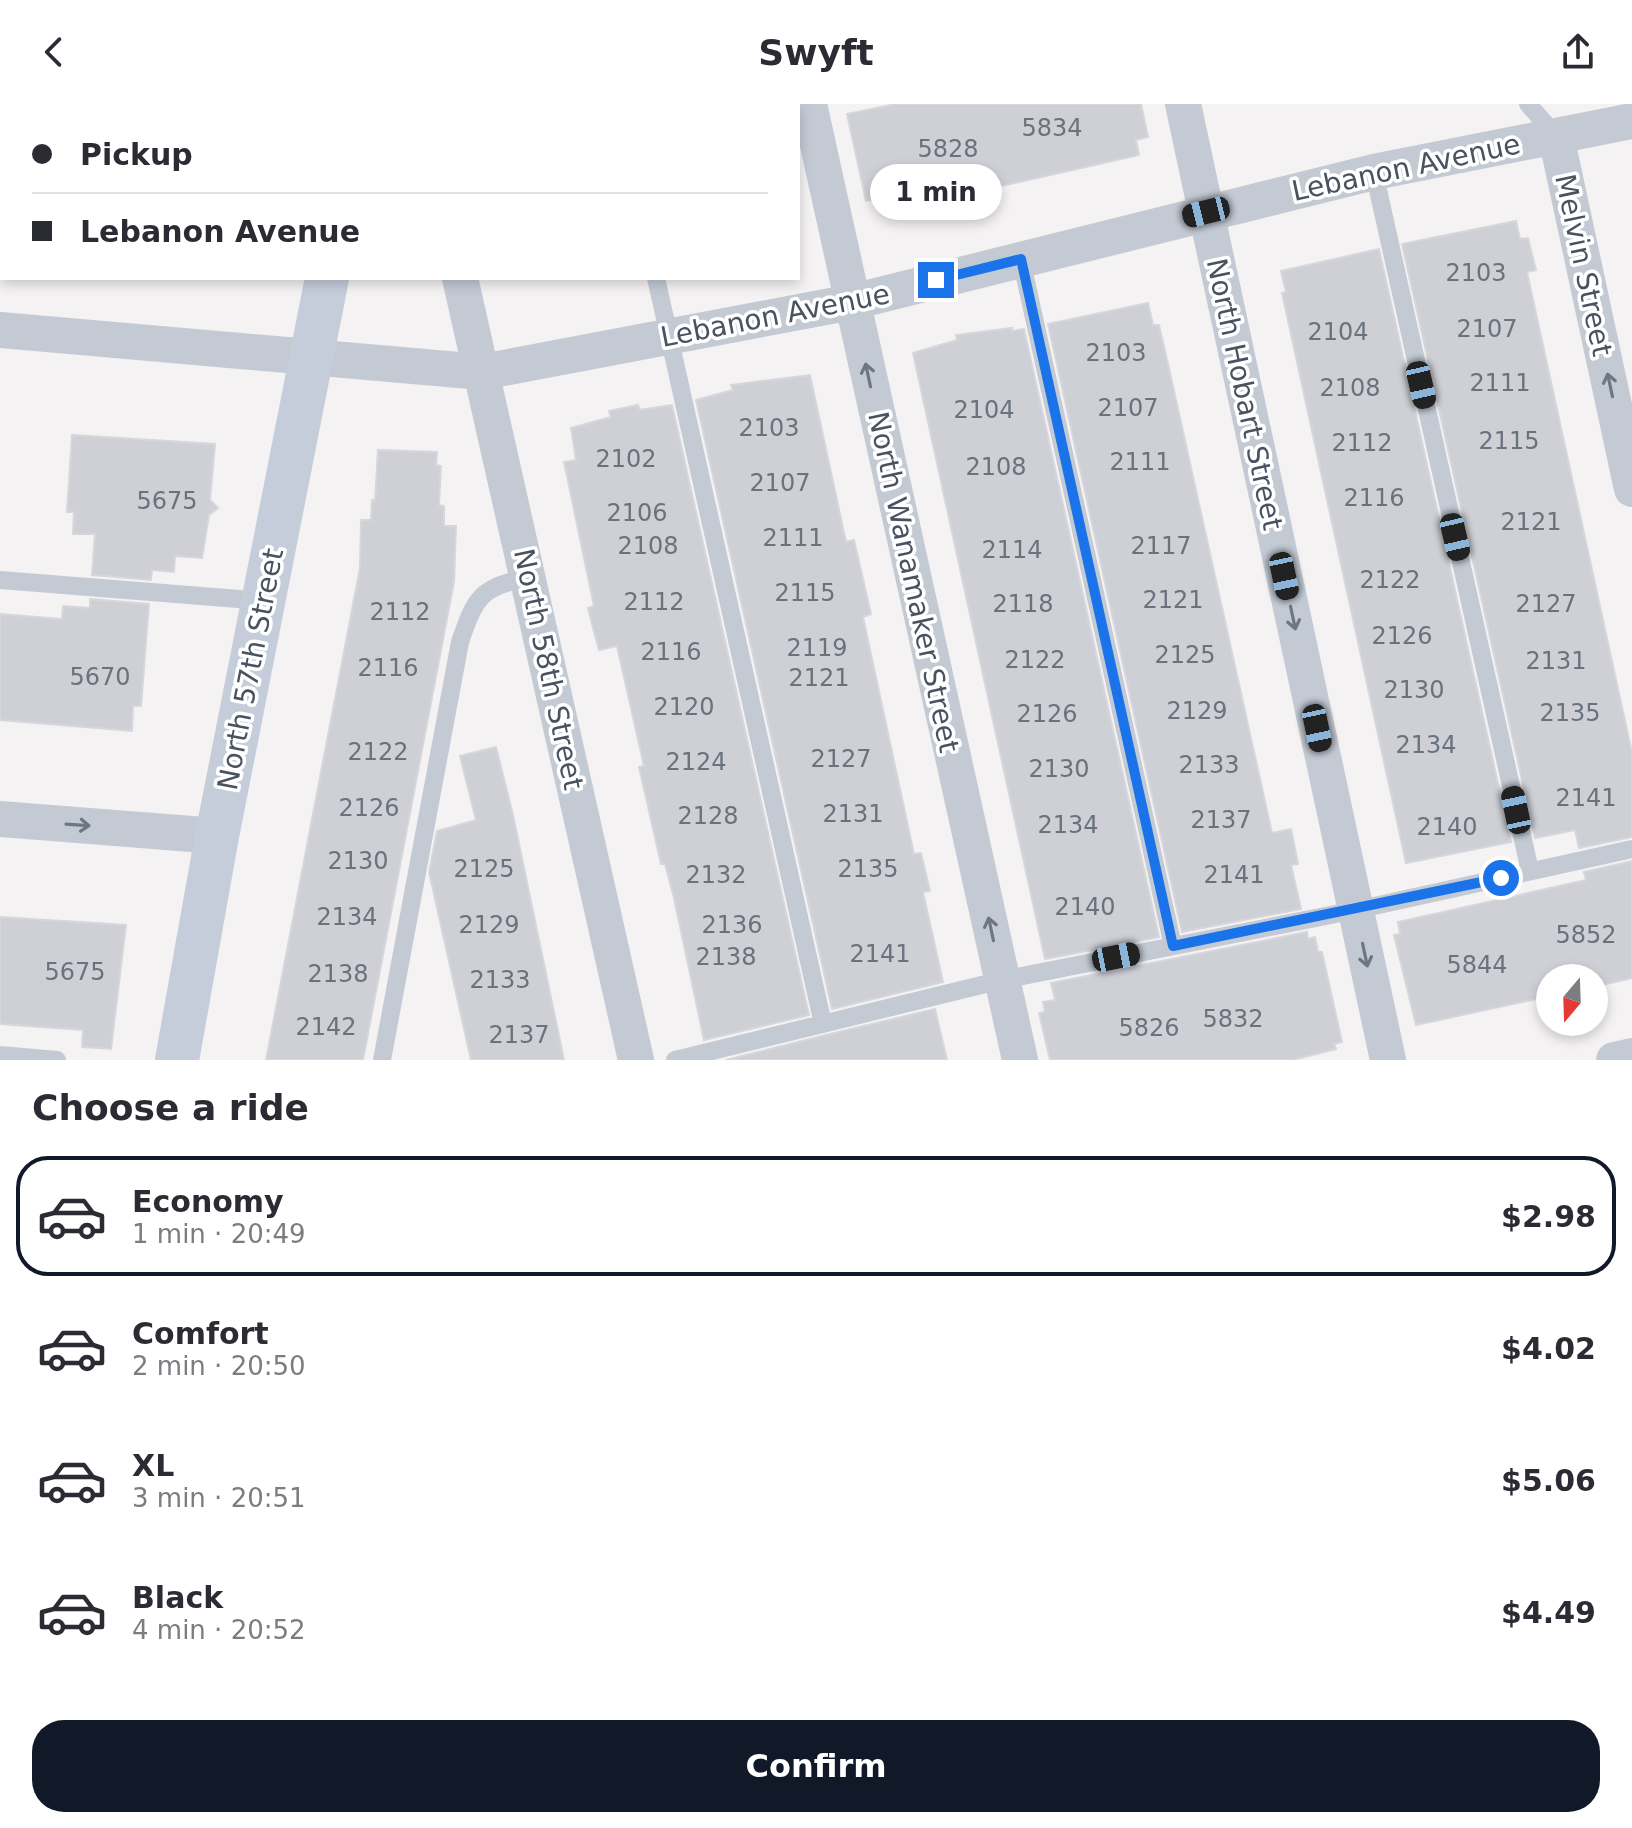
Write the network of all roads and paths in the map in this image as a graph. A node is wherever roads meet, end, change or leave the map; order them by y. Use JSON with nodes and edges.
{"nodes":[{"id":1,"x":809,"y":104,"type":"edge"},
{"id":2,"x":1183,"y":104,"type":"edge"},
{"id":3,"x":1528,"y":104,"type":"edge"},
{"id":4,"x":1632,"y":121,"type":"edge"},
{"id":5,"x":1556,"y":136,"type":"junction"},
{"id":6,"x":1374,"y":172,"type":"junction"},
{"id":7,"x":1206,"y":212,"type":"junction"},
{"id":8,"x":1021,"y":259,"type":"junction"},
{"id":9,"x":327,"y":280,"type":"edge"},
{"id":10,"x":460,"y":280,"type":"edge"},
{"id":11,"x":656,"y":280,"type":"edge"},
{"id":12,"x":852,"y":302,"type":"junction"},
{"id":13,"x":0,"y":330,"type":"edge"},
{"id":14,"x":668,"y":337,"type":"junction"},
{"id":15,"x":313,"y":355,"type":"junction"},
{"id":16,"x":482,"y":372,"type":"junction"},
{"id":17,"x":1632,"y":489,"type":"edge"},
{"id":18,"x":529,"y":577,"type":"junction"},
{"id":19,"x":0,"y":580,"type":"edge"},
{"id":20,"x":264,"y":601,"type":"junction"},
{"id":21,"x":0,"y":819,"type":"edge"},
{"id":22,"x":217,"y":836,"type":"junction"},
{"id":23,"x":1632,"y":849,"type":"edge"},
{"id":24,"x":1530,"y":871,"type":"junction"},
{"id":25,"x":1356,"y":910,"type":"junction"},
{"id":26,"x":1173,"y":946,"type":"junction"},
{"id":27,"x":1002,"y":980,"type":"junction"},
{"id":28,"x":823,"y":1024,"type":"junction"},
{"id":29,"x":0,"y":1055,"type":"edge"},
{"id":30,"x":1632,"y":1056,"type":"edge"},
{"id":31,"x":57,"y":1060,"type":"edge"},
{"id":32,"x":177,"y":1060,"type":"edge"},
{"id":33,"x":382,"y":1060,"type":"edge"},
{"id":34,"x":636,"y":1060,"type":"edge"},
{"id":35,"x":675,"y":1060,"type":"edge"},
{"id":36,"x":1020,"y":1060,"type":"edge"},
{"id":37,"x":1388,"y":1060,"type":"edge"},
{"id":38,"x":1614,"y":1060,"type":"edge"}],
"edges":[{"from":1,"to":12,"type":"street","name":"North Wanamaker Street"},
{"from":2,"to":7,"type":"street","name":"North Hobart Street"},
{"from":3,"to":5,"type":"lane"},
{"from":4,"to":5,"type":"street","name":"Lebanon Avenue"},
{"from":5,"to":6,"type":"street","name":"Lebanon Avenue"},
{"from":17,"to":5,"type":"street","name":"Melvin Street","one_way":true},
{"from":6,"to":7,"type":"street","name":"Lebanon Avenue"},
{"from":6,"to":24,"type":"lane"},
{"from":7,"to":8,"type":"street","name":"Lebanon Avenue"},
{"from":7,"to":25,"type":"street","name":"North Hobart Street","one_way":true},
{"from":8,"to":12,"type":"street","name":"Lebanon Avenue"},
{"from":8,"to":26,"type":"lane"},
{"from":9,"to":15,"type":"street","name":"North 57th Street"},
{"from":10,"to":16,"type":"street","name":"North 58th Street"},
{"from":11,"to":14,"type":"lane"},
{"from":12,"to":14,"type":"street","name":"Lebanon Avenue"},
{"from":27,"to":12,"type":"street","name":"North Wanamaker Street","one_way":true},
{"from":13,"to":15,"type":"street","name":"Lebanon Avenue"},
{"from":14,"to":16,"type":"street","name":"Lebanon Avenue"},
{"from":14,"to":28,"type":"lane"},
{"from":15,"to":16,"type":"street","name":"Lebanon Avenue"},
{"from":15,"to":20,"type":"street","name":"North 57th Street"},
{"from":16,"to":18,"type":"street","name":"North 58th Street"},
{"from":18,"to":33,"type":"lane"},
{"from":18,"to":34,"type":"street","name":"North 58th Street"},
{"from":19,"to":20,"type":"lane"},
{"from":20,"to":22,"type":"street","name":"North 57th Street"},
{"from":21,"to":22,"type":"street","one_way":true},
{"from":22,"to":32,"type":"street","name":"North 57th Street"},
{"from":23,"to":24,"type":"lane"},
{"from":24,"to":25,"type":"lane"},
{"from":25,"to":26,"type":"lane"},
{"from":25,"to":37,"type":"street","name":"North Hobart Street","one_way":true},
{"from":26,"to":27,"type":"lane"},
{"from":27,"to":28,"type":"lane"},
{"from":27,"to":36,"type":"street","name":"North Wanamaker Street"},
{"from":28,"to":35,"type":"lane"},
{"from":29,"to":31,"type":"lane"},
{"from":30,"to":38,"type":"street"}]}
